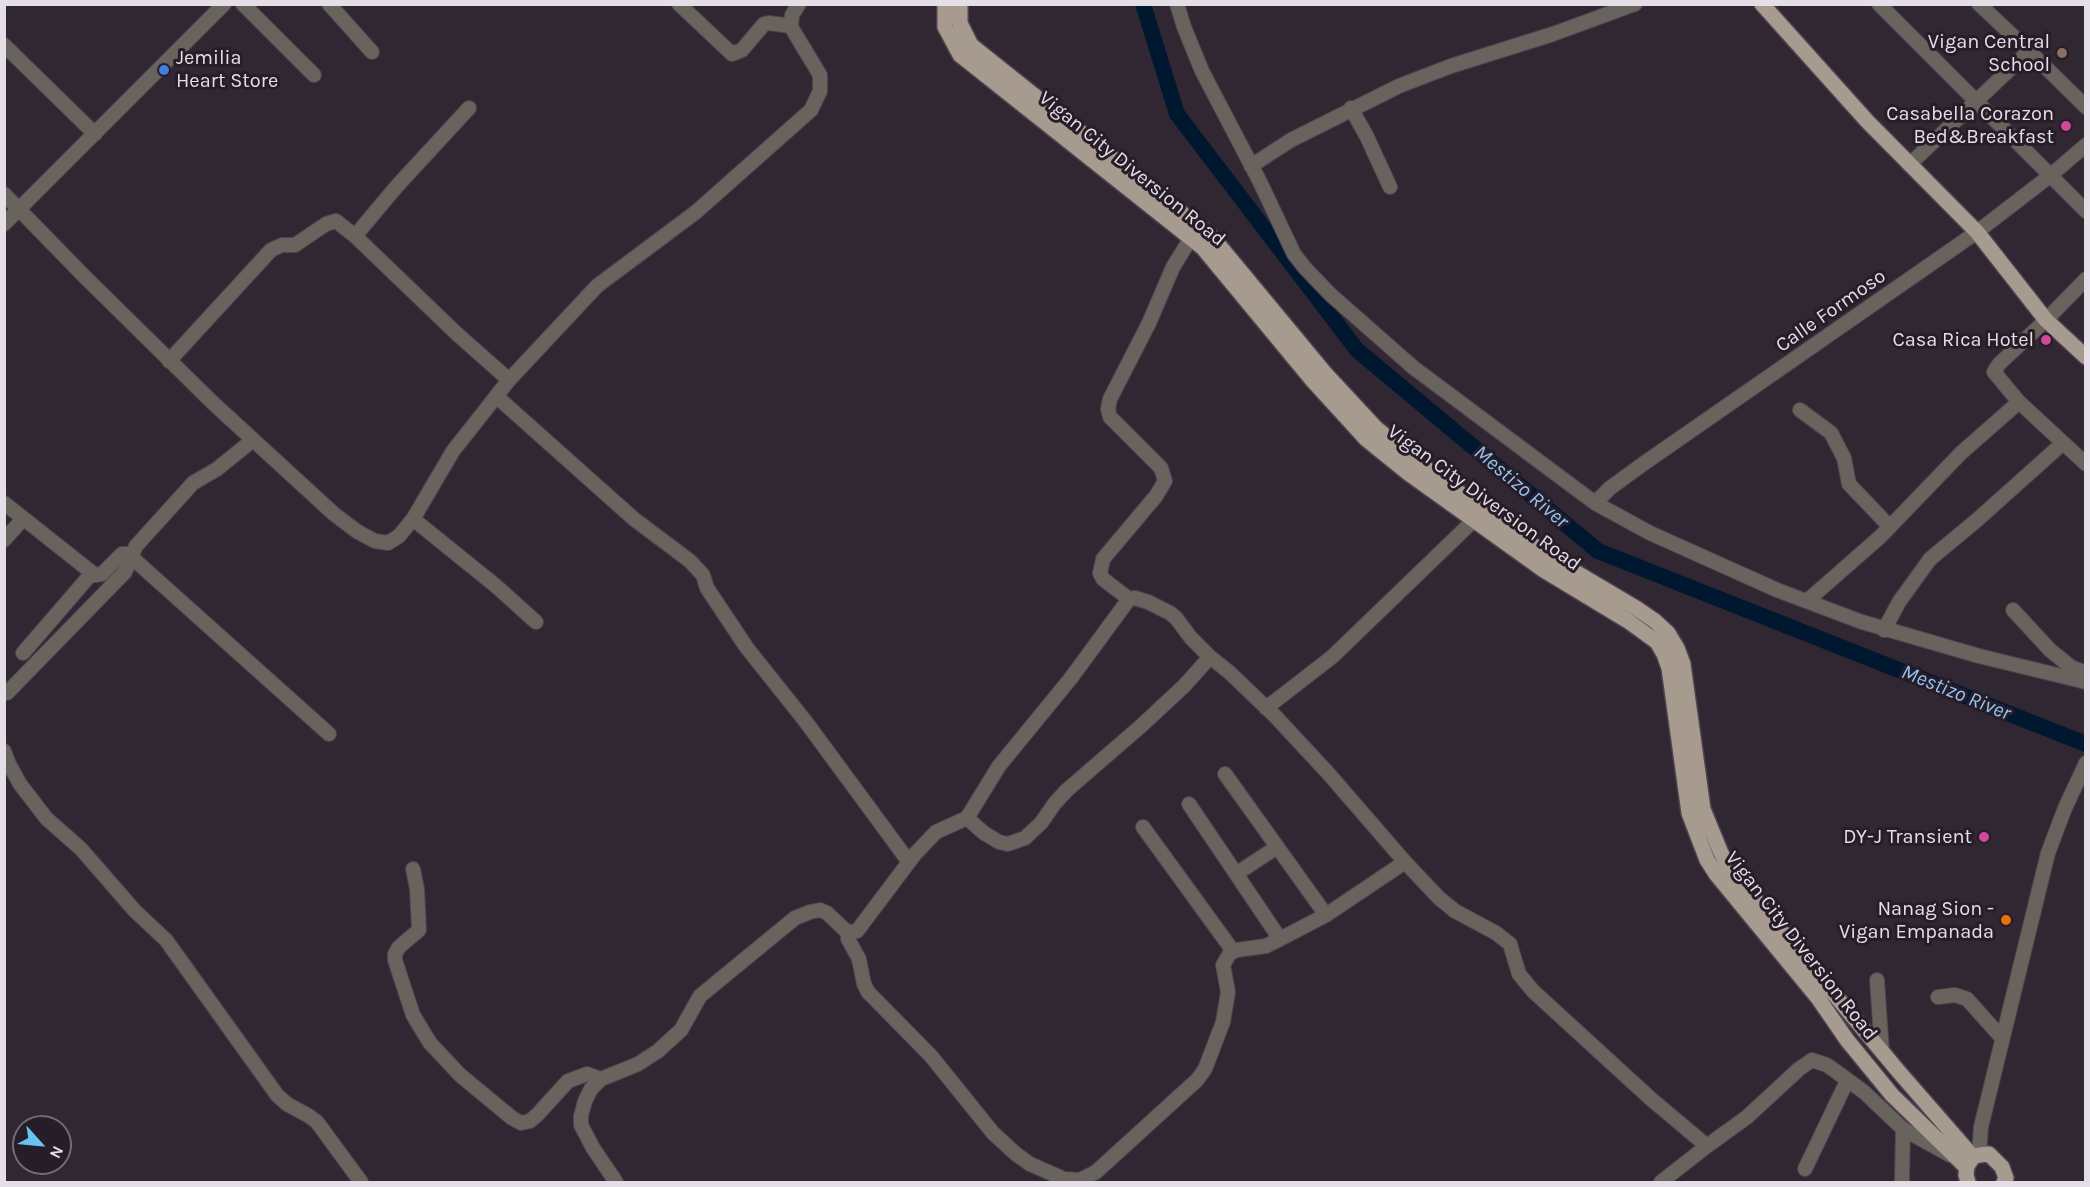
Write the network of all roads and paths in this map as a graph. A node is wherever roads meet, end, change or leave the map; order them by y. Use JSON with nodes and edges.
{"nodes":[{"id":1,"x":224,"y":4,"type":"edge"},
{"id":2,"x":243,"y":4,"type":"edge"},
{"id":3,"x":328,"y":4,"type":"edge"},
{"id":4,"x":679,"y":4,"type":"edge"},
{"id":5,"x":799,"y":4,"type":"edge"},
{"id":6,"x":945,"y":4,"type":"edge"},
{"id":7,"x":960,"y":4,"type":"edge"},
{"id":8,"x":1177,"y":4,"type":"edge"},
{"id":9,"x":1635,"y":4,"type":"edge"},
{"id":10,"x":1762,"y":4,"type":"edge"},
{"id":11,"x":1879,"y":4,"type":"edge"},
{"id":12,"x":1979,"y":4,"type":"edge"},
{"id":13,"x":791,"y":26,"type":"junction"},
{"id":14,"x":4,"y":45,"type":"edge"},
{"id":15,"x":2029,"y":51,"type":"junction"},
{"id":16,"x":372,"y":52,"type":"dead end"},
{"id":17,"x":314,"y":75,"type":"dead end"},
{"id":18,"x":1974,"y":102,"type":"junction"},
{"id":19,"x":469,"y":108,"type":"dead end"},
{"id":20,"x":1351,"y":108,"type":"junction"},
{"id":21,"x":2085,"y":108,"type":"edge"},
{"id":22,"x":1068,"y":133,"type":"junction"},
{"id":23,"x":95,"y":134,"type":"junction"},
{"id":24,"x":2085,"y":145,"type":"edge"},
{"id":25,"x":1251,"y":165,"type":"junction"},
{"id":26,"x":1909,"y":165,"type":"junction"},
{"id":27,"x":2051,"y":175,"type":"junction"},
{"id":28,"x":1390,"y":187,"type":"dead end"},
{"id":29,"x":4,"y":194,"type":"edge"},
{"id":30,"x":19,"y":210,"type":"junction"},
{"id":31,"x":2085,"y":211,"type":"edge"},
{"id":32,"x":4,"y":225,"type":"edge"},
{"id":33,"x":1977,"y":232,"type":"junction"},
{"id":34,"x":355,"y":236,"type":"junction"},
{"id":35,"x":1191,"y":238,"type":"junction"},
{"id":36,"x":2085,"y":279,"type":"edge"},
{"id":37,"x":2046,"y":320,"type":"junction"},
{"id":38,"x":2085,"y":357,"type":"edge"},
{"id":39,"x":169,"y":361,"type":"junction"},
{"id":40,"x":509,"y":380,"type":"junction"},
{"id":41,"x":496,"y":396,"type":"junction"},
{"id":42,"x":2019,"y":402,"type":"junction"},
{"id":43,"x":1800,"y":410,"type":"dead end"},
{"id":44,"x":253,"y":440,"type":"junction"},
{"id":45,"x":2063,"y":443,"type":"junction"},
{"id":46,"x":2085,"y":464,"type":"edge"},
{"id":47,"x":4,"y":503,"type":"edge"},
{"id":48,"x":1595,"y":503,"type":"junction"},
{"id":49,"x":23,"y":519,"type":"junction"},
{"id":50,"x":413,"y":519,"type":"junction"},
{"id":51,"x":1473,"y":521,"type":"junction"},
{"id":52,"x":1490,"y":524,"type":"junction"},
{"id":53,"x":1890,"y":527,"type":"junction"},
{"id":54,"x":4,"y":540,"type":"edge"},
{"id":55,"x":131,"y":557,"type":"junction"},
{"id":56,"x":92,"y":573,"type":"junction"},
{"id":57,"x":1129,"y":599,"type":"junction"},
{"id":58,"x":1807,"y":601,"type":"junction"},
{"id":59,"x":2013,"y":610,"type":"dead end"},
{"id":60,"x":536,"y":622,"type":"dead end"},
{"id":61,"x":1884,"y":630,"type":"junction"},
{"id":62,"x":24,"y":653,"type":"dead end"},
{"id":63,"x":1210,"y":657,"type":"junction"},
{"id":64,"x":2085,"y":673,"type":"edge"},
{"id":65,"x":2085,"y":682,"type":"edge"},
{"id":66,"x":7,"y":693,"type":"dead end"},
{"id":67,"x":1266,"y":708,"type":"junction"},
{"id":68,"x":328,"y":734,"type":"dead end"},
{"id":69,"x":4,"y":751,"type":"edge"},
{"id":70,"x":2085,"y":763,"type":"edge"},
{"id":71,"x":1225,"y":774,"type":"dead end"},
{"id":72,"x":1190,"y":804,"type":"dead end"},
{"id":73,"x":967,"y":818,"type":"junction"},
{"id":74,"x":1143,"y":827,"type":"dead end"},
{"id":75,"x":1277,"y":847,"type":"junction"},
{"id":76,"x":909,"y":862,"type":"junction"},
{"id":77,"x":1405,"y":862,"type":"junction"},
{"id":78,"x":413,"y":869,"type":"dead end"},
{"id":79,"x":1236,"y":874,"type":"junction"},
{"id":80,"x":1326,"y":915,"type":"junction"},
{"id":81,"x":848,"y":931,"type":"junction"},
{"id":82,"x":1280,"y":939,"type":"junction"},
{"id":83,"x":1233,"y":951,"type":"junction"},
{"id":84,"x":1877,"y":980,"type":"dead end"},
{"id":85,"x":1938,"y":997,"type":"dead end"},
{"id":86,"x":1862,"y":1028,"type":"junction"},
{"id":87,"x":2002,"y":1038,"type":"junction"},
{"id":88,"x":1847,"y":1040,"type":"junction"},
{"id":89,"x":1882,"y":1052,"type":"junction"},
{"id":90,"x":601,"y":1078,"type":"junction"},
{"id":91,"x":1847,"y":1081,"type":"junction"},
{"id":92,"x":1903,"y":1129,"type":"junction"},
{"id":93,"x":1707,"y":1146,"type":"junction"},
{"id":94,"x":1973,"y":1163,"type":"edge"},
{"id":95,"x":1805,"y":1169,"type":"dead end"},
{"id":96,"x":361,"y":1182,"type":"edge"},
{"id":97,"x":616,"y":1182,"type":"edge"},
{"id":98,"x":1661,"y":1182,"type":"edge"},
{"id":99,"x":1902,"y":1182,"type":"edge"},
{"id":100,"x":2005,"y":1182,"type":"edge"}],
"edges":[{"from":1,"to":23,"type":"street"},
{"from":2,"to":17,"type":"street"},
{"from":3,"to":16,"type":"street"},
{"from":4,"to":13,"type":"street"},
{"from":5,"to":13,"type":"street"},
{"from":6,"to":22,"type":"main road","name":"Vigan City Diversion Road"},
{"from":7,"to":22,"type":"main road","name":"Vigan City Diversion Road"},
{"from":8,"to":25,"type":"street"},
{"from":9,"to":20,"type":"street"},
{"from":10,"to":26,"type":"main road"},
{"from":11,"to":18,"type":"street"},
{"from":12,"to":15,"type":"street"},
{"from":13,"to":40,"type":"street"},
{"from":14,"to":23,"type":"street"},
{"from":15,"to":18,"type":"street"},
{"from":15,"to":21,"type":"street"},
{"from":18,"to":26,"type":"street"},
{"from":18,"to":27,"type":"street"},
{"from":19,"to":34,"type":"street"},
{"from":20,"to":25,"type":"street"},
{"from":20,"to":28,"type":"street"},
{"from":22,"to":35,"type":"main road","name":"Vigan City Diversion Road"},
{"from":22,"to":52,"type":"main road","name":"Vigan City Diversion Road"},
{"from":23,"to":30,"type":"street"},
{"from":24,"to":27,"type":"street","name":"Calle Formoso"},
{"from":25,"to":48,"type":"street"},
{"from":26,"to":33,"type":"main road"},
{"from":27,"to":31,"type":"street"},
{"from":27,"to":33,"type":"street","name":"Calle Formoso"},
{"from":29,"to":30,"type":"street"},
{"from":30,"to":32,"type":"street"},
{"from":30,"to":39,"type":"street"},
{"from":33,"to":37,"type":"main road"},
{"from":33,"to":48,"type":"street","name":"Calle Formoso"},
{"from":34,"to":39,"type":"street"},
{"from":34,"to":40,"type":"street"},
{"from":35,"to":51,"type":"main road","name":"Vigan City Diversion Road"},
{"from":35,"to":57,"type":"street"},
{"from":36,"to":37,"type":"street"},
{"from":37,"to":38,"type":"main road"},
{"from":37,"to":42,"type":"street"},
{"from":39,"to":44,"type":"street"},
{"from":40,"to":41,"type":"street"},
{"from":41,"to":50,"type":"street"},
{"from":41,"to":76,"type":"street"},
{"from":42,"to":45,"type":"street"},
{"from":42,"to":53,"type":"street"},
{"from":43,"to":53,"type":"street"},
{"from":44,"to":50,"type":"street"},
{"from":44,"to":55,"type":"street"},
{"from":45,"to":46,"type":"street"},
{"from":45,"to":61,"type":"street"},
{"from":47,"to":49,"type":"street"},
{"from":48,"to":58,"type":"street"},
{"from":49,"to":54,"type":"street"},
{"from":49,"to":56,"type":"street"},
{"from":50,"to":60,"type":"street"},
{"from":51,"to":52,"type":"main road","name":"Vigan City Diversion Road"},
{"from":51,"to":67,"type":"street"},
{"from":52,"to":86,"type":"main road","name":"Vigan City Diversion Road"},
{"from":52,"to":88,"type":"main road","name":"Vigan City Diversion Road"},
{"from":53,"to":58,"type":"street"},
{"from":55,"to":56,"type":"street"},
{"from":55,"to":66,"type":"street"},
{"from":55,"to":68,"type":"street"},
{"from":56,"to":62,"type":"street"},
{"from":57,"to":63,"type":"street"},
{"from":57,"to":73,"type":"street"},
{"from":58,"to":61,"type":"street"},
{"from":59,"to":64,"type":"street"},
{"from":61,"to":65,"type":"street"},
{"from":63,"to":67,"type":"street"},
{"from":63,"to":73,"type":"street"},
{"from":67,"to":77,"type":"street"},
{"from":69,"to":96,"type":"street"},
{"from":70,"to":87,"type":"street"},
{"from":71,"to":75,"type":"street"},
{"from":72,"to":79,"type":"street"},
{"from":73,"to":76,"type":"street"},
{"from":74,"to":83,"type":"street"},
{"from":75,"to":79,"type":"street"},
{"from":75,"to":80,"type":"street"},
{"from":76,"to":81,"type":"street"},
{"from":77,"to":80,"type":"street"},
{"from":77,"to":93,"type":"street"},
{"from":78,"to":90,"type":"street"},
{"from":79,"to":82,"type":"street"},
{"from":80,"to":82,"type":"street"},
{"from":81,"to":83,"type":"street"},
{"from":81,"to":90,"type":"street"},
{"from":82,"to":83,"type":"street"},
{"from":84,"to":89,"type":"street"},
{"from":85,"to":87,"type":"street"},
{"from":86,"to":88,"type":"main road"},
{"from":86,"to":89,"type":"main road","name":"Vigan City Diversion Road"},
{"from":87,"to":94,"type":"street"},
{"from":88,"to":94,"type":"main road","name":"Vigan City Diversion Road"},
{"from":89,"to":94,"type":"main road","name":"Vigan City Diversion Road"},
{"from":90,"to":97,"type":"street"},
{"from":91,"to":92,"type":"street"},
{"from":91,"to":93,"type":"street"},
{"from":91,"to":95,"type":"street"},
{"from":92,"to":94,"type":"street"},
{"from":92,"to":99,"type":"street"},
{"from":93,"to":98,"type":"street"},
{"from":94,"to":100,"type":"main road"}]}
